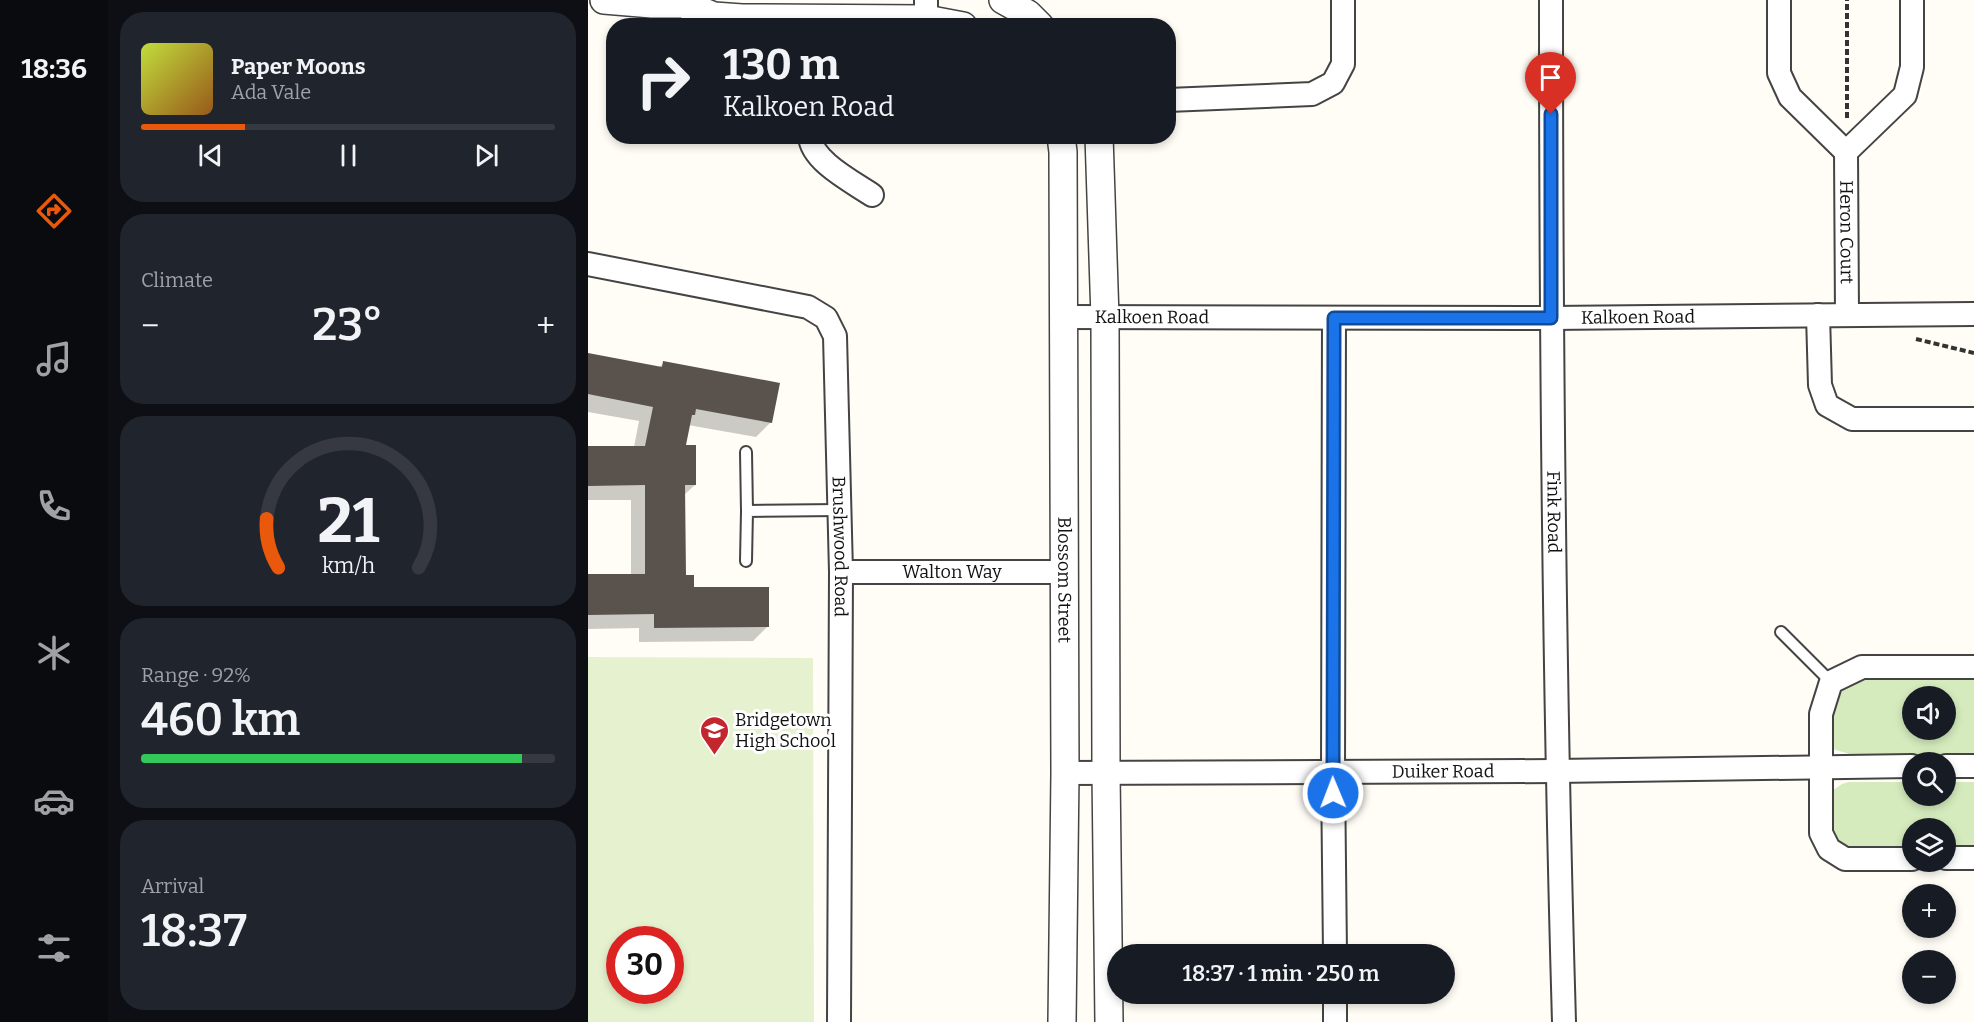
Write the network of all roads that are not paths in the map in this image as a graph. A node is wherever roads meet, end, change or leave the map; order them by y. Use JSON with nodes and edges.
{"nodes":[{"id":1,"x":604,"y":0,"type":"edge"},
{"id":2,"x":1003,"y":0,"type":"edge"},
{"id":3,"x":1343,"y":0,"type":"edge"},
{"id":4,"x":1551,"y":0,"type":"edge"},
{"id":5,"x":1779,"y":0,"type":"edge"},
{"id":6,"x":1912,"y":0,"type":"edge"},
{"id":7,"x":687,"y":2,"type":"edge"},
{"id":8,"x":713,"y":8,"type":"edge"},
{"id":9,"x":926,"y":10,"type":"edge"},
{"id":10,"x":774,"y":18,"type":"edge"},
{"id":11,"x":852,"y":18,"type":"edge"},
{"id":12,"x":944,"y":18,"type":"edge"},
{"id":13,"x":1032,"y":18,"type":"edge"},
{"id":14,"x":1176,"y":100,"type":"edge"},
{"id":15,"x":811,"y":144,"type":"edge"},
{"id":16,"x":1061,"y":144,"type":"edge"},
{"id":17,"x":1099,"y":144,"type":"edge"},
{"id":18,"x":1846,"y":152,"type":"junction"},
{"id":19,"x":1101,"y":186,"type":"junction"},
{"id":20,"x":1063,"y":188,"type":"junction"},
{"id":21,"x":872,"y":195,"type":"dead end"},
{"id":22,"x":588,"y":264,"type":"edge"},
{"id":23,"x":1847,"y":314,"type":"junction"},
{"id":24,"x":1974,"y":314,"type":"edge"},
{"id":25,"x":1818,"y":315,"type":"junction"},
{"id":26,"x":1064,"y":317,"type":"junction"},
{"id":27,"x":1105,"y":318,"type":"junction"},
{"id":28,"x":1334,"y":318,"type":"junction"},
{"id":29,"x":1551,"y":318,"type":"junction"},
{"id":30,"x":1974,"y":419,"type":"edge"},
{"id":31,"x":747,"y":452,"type":"dead end"},
{"id":32,"x":840,"y":510,"type":"junction"},
{"id":33,"x":747,"y":511,"type":"junction"},
{"id":34,"x":746,"y":561,"type":"dead end"},
{"id":35,"x":841,"y":572,"type":"junction"},
{"id":36,"x":1063,"y":572,"type":"junction"},
{"id":37,"x":1781,"y":632,"type":"dead end"},
{"id":38,"x":1974,"y":667,"type":"edge"},
{"id":39,"x":1831,"y":682,"type":"junction"},
{"id":40,"x":1820,"y":766,"type":"junction"},
{"id":41,"x":1902,"y":766,"type":"edge"},
{"id":42,"x":1956,"y":766,"type":"edge"},
{"id":43,"x":1974,"y":766,"type":"edge"},
{"id":44,"x":1556,"y":771,"type":"junction"},
{"id":45,"x":1106,"y":772,"type":"junction"},
{"id":46,"x":1065,"y":773,"type":"junction"},
{"id":47,"x":1333,"y":773,"type":"junction"},
{"id":48,"x":1902,"y":858,"type":"edge"},
{"id":49,"x":1956,"y":858,"type":"edge"},
{"id":50,"x":1974,"y":858,"type":"edge"},
{"id":51,"x":1335,"y":944,"type":"edge"},
{"id":52,"x":1335,"y":1004,"type":"edge"},
{"id":53,"x":839,"y":1022,"type":"edge"},
{"id":54,"x":1062,"y":1022,"type":"edge"},
{"id":55,"x":1109,"y":1022,"type":"edge"},
{"id":56,"x":1335,"y":1022,"type":"edge"},
{"id":57,"x":1564,"y":1022,"type":"edge"}],
"edges":[{"from":1,"to":7,"type":"street"},
{"from":2,"to":13,"type":"street"},
{"from":3,"to":14,"type":"street"},
{"from":4,"to":29,"type":"street","name":"Fink Road"},
{"from":5,"to":18,"type":"street"},
{"from":6,"to":18,"type":"street"},
{"from":7,"to":8,"type":"street"},
{"from":8,"to":10,"type":"street"},
{"from":9,"to":11,"type":"street"},
{"from":9,"to":12,"type":"street"},
{"from":15,"to":21,"type":"street"},
{"from":16,"to":20,"type":"street","name":"Blossom Street"},
{"from":17,"to":19,"type":"street"},
{"from":18,"to":23,"type":"street","name":"Heron Court"},
{"from":19,"to":20,"type":"street"},
{"from":19,"to":27,"type":"street"},
{"from":20,"to":26,"type":"street","name":"Blossom Street"},
{"from":22,"to":32,"type":"street","name":"Brushwood Road"},
{"from":23,"to":24,"type":"street","name":"Kalkoen Road"},
{"from":23,"to":25,"type":"street","name":"Kalkoen Road"},
{"from":25,"to":29,"type":"street","name":"Kalkoen Road"},
{"from":25,"to":30,"type":"street"},
{"from":26,"to":27,"type":"street","name":"Kalkoen Road"},
{"from":26,"to":36,"type":"street","name":"Blossom Street"},
{"from":27,"to":28,"type":"street","name":"Kalkoen Road"},
{"from":27,"to":45,"type":"street"},
{"from":28,"to":29,"type":"street","name":"Kalkoen Road"},
{"from":28,"to":47,"type":"street"},
{"from":29,"to":44,"type":"street","name":"Fink Road"},
{"from":31,"to":33,"type":"lane"},
{"from":32,"to":33,"type":"lane"},
{"from":32,"to":35,"type":"street","name":"Brushwood Road"},
{"from":33,"to":34,"type":"lane"},
{"from":35,"to":36,"type":"street","name":"Walton Way"},
{"from":35,"to":53,"type":"street","name":"Brushwood Road"},
{"from":36,"to":46,"type":"street","name":"Blossom Street"},
{"from":37,"to":39,"type":"lane"},
{"from":38,"to":39,"type":"street"},
{"from":39,"to":40,"type":"street"},
{"from":40,"to":41,"type":"street","name":"Duiker Road"},
{"from":40,"to":44,"type":"street","name":"Duiker Road"},
{"from":40,"to":48,"type":"street"},
{"from":42,"to":43,"type":"street"},
{"from":44,"to":47,"type":"street","name":"Duiker Road"},
{"from":44,"to":57,"type":"street","name":"Fink Road"},
{"from":45,"to":46,"type":"street","name":"Duiker Road"},
{"from":45,"to":47,"type":"street","name":"Duiker Road"},
{"from":45,"to":55,"type":"street"},
{"from":46,"to":54,"type":"street","name":"Blossom Street"},
{"from":47,"to":51,"type":"street"},
{"from":49,"to":50,"type":"street"},
{"from":52,"to":56,"type":"street"}]}
